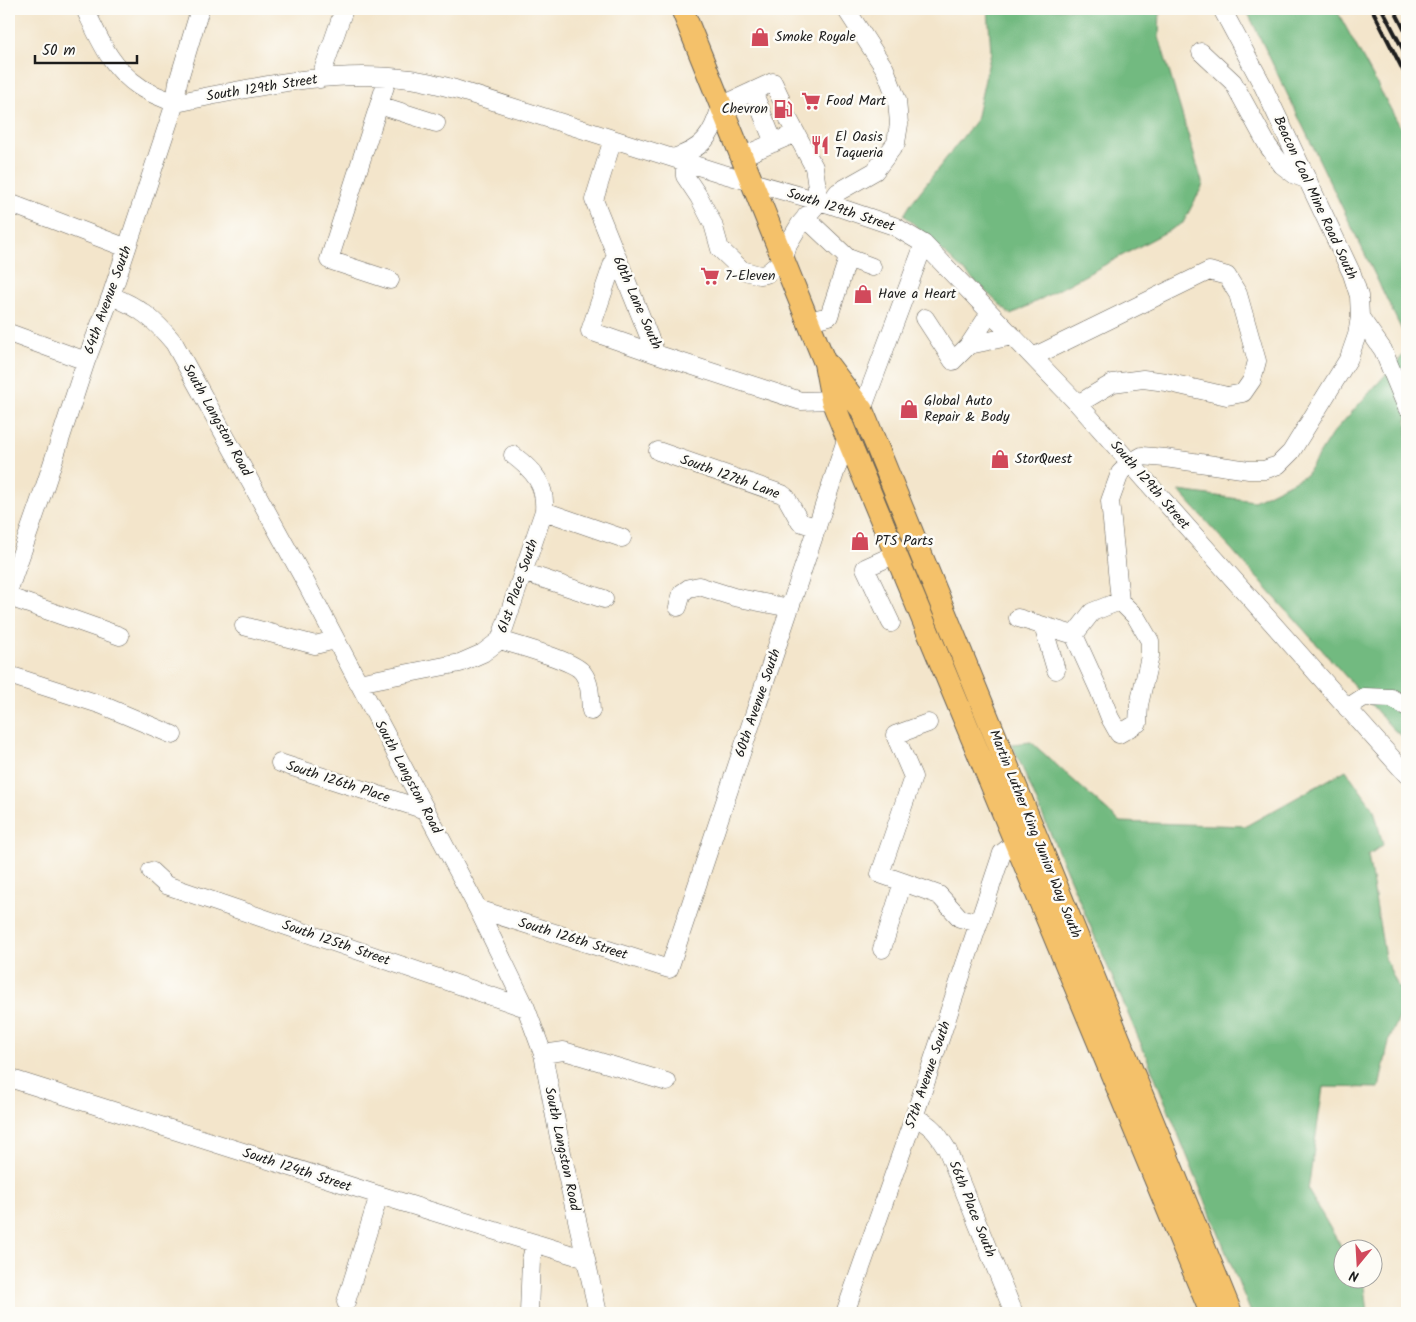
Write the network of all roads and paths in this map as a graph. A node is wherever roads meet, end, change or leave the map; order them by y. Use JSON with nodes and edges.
{"nodes":[{"id":1,"x":85,"y":9,"type":"edge"},
{"id":2,"x":200,"y":9,"type":"edge"},
{"id":3,"x":344,"y":9,"type":"edge"},
{"id":4,"x":846,"y":9,"type":"edge"},
{"id":5,"x":1222,"y":9,"type":"edge"},
{"id":6,"x":685,"y":10,"type":"edge"},
{"id":7,"x":1201,"y":52,"type":"dead end"},
{"id":8,"x":388,"y":77,"type":"junction"},
{"id":9,"x":320,"y":79,"type":"junction"},
{"id":10,"x":753,"y":91,"type":"junction"},
{"id":11,"x":780,"y":97,"type":"tunnel mouth"},
{"id":12,"x":175,"y":103,"type":"junction"},
{"id":13,"x":379,"y":105,"type":"junction"},
{"id":14,"x":721,"y":106,"type":"junction"},
{"id":15,"x":436,"y":123,"type":"dead end"},
{"id":16,"x":613,"y":139,"type":"junction"},
{"id":17,"x":774,"y":143,"type":"junction"},
{"id":18,"x":743,"y":156,"type":"junction"},
{"id":19,"x":679,"y":159,"type":"junction"},
{"id":20,"x":1308,"y":180,"type":"junction"},
{"id":21,"x":752,"y":182,"type":"junction"},
{"id":22,"x":9,"y":202,"type":"edge"},
{"id":23,"x":824,"y":203,"type":"junction"},
{"id":24,"x":806,"y":216,"type":"junction"},
{"id":25,"x":924,"y":244,"type":"junction"},
{"id":26,"x":127,"y":248,"type":"junction"},
{"id":27,"x":616,"y":254,"type":"junction"},
{"id":28,"x":848,"y":258,"type":"junction"},
{"id":29,"x":784,"y":259,"type":"junction"},
{"id":30,"x":872,"y":267,"type":"dead end"},
{"id":31,"x":390,"y":280,"type":"dead end"},
{"id":32,"x":111,"y":296,"type":"junction"},
{"id":33,"x":990,"y":313,"type":"junction"},
{"id":34,"x":1360,"y":317,"type":"junction"},
{"id":35,"x":925,"y":318,"type":"dead end"},
{"id":36,"x":809,"y":321,"type":"junction"},
{"id":37,"x":9,"y":333,"type":"edge"},
{"id":38,"x":1013,"y":336,"type":"junction"},
{"id":39,"x":969,"y":345,"type":"junction"},
{"id":40,"x":656,"y":354,"type":"junction"},
{"id":41,"x":1032,"y":357,"type":"junction"},
{"id":42,"x":86,"y":361,"type":"junction"},
{"id":43,"x":826,"y":362,"type":"junction"},
{"id":44,"x":832,"y":400,"type":"junction"},
{"id":45,"x":1078,"y":404,"type":"junction"},
{"id":46,"x":1407,"y":408,"type":"edge"},
{"id":47,"x":862,"y":410,"type":"junction"},
{"id":48,"x":847,"y":437,"type":"junction"},
{"id":49,"x":658,"y":451,"type":"dead end"},
{"id":50,"x":513,"y":455,"type":"dead end"},
{"id":51,"x":1130,"y":463,"type":"junction"},
{"id":52,"x":544,"y":511,"type":"junction"},
{"id":53,"x":817,"y":528,"type":"junction"},
{"id":54,"x":622,"y":538,"type":"dead end"},
{"id":55,"x":896,"y":554,"type":"junction"},
{"id":56,"x":523,"y":572,"type":"junction"},
{"id":57,"x":9,"y":589,"type":"edge"},
{"id":58,"x":9,"y":597,"type":"edge"},
{"id":59,"x":604,"y":599,"type":"dead end"},
{"id":60,"x":1120,"y":601,"type":"junction"},
{"id":61,"x":678,"y":607,"type":"dead end"},
{"id":62,"x":790,"y":608,"type":"junction"},
{"id":63,"x":1018,"y":618,"type":"dead end"},
{"id":64,"x":891,"y":622,"type":"dead end"},
{"id":65,"x":244,"y":626,"type":"dead end"},
{"id":66,"x":1043,"y":626,"type":"junction"},
{"id":67,"x":1074,"y":635,"type":"junction"},
{"id":68,"x":120,"y":636,"type":"dead end"},
{"id":69,"x":336,"y":640,"type":"junction"},
{"id":70,"x":500,"y":640,"type":"junction"},
{"id":71,"x":1056,"y":670,"type":"dead end"},
{"id":72,"x":9,"y":675,"type":"edge"},
{"id":73,"x":358,"y":684,"type":"junction"},
{"id":74,"x":1407,"y":707,"type":"edge"},
{"id":75,"x":1347,"y":708,"type":"junction"},
{"id":76,"x":591,"y":711,"type":"dead end"},
{"id":77,"x":928,"y":723,"type":"dead end"},
{"id":78,"x":173,"y":735,"type":"dead end"},
{"id":79,"x":280,"y":763,"type":"dead end"},
{"id":80,"x":1407,"y":775,"type":"edge"},
{"id":81,"x":425,"y":810,"type":"junction"},
{"id":82,"x":1016,"y":842,"type":"junction"},
{"id":83,"x":150,"y":871,"type":"dead end"},
{"id":84,"x":903,"y":882,"type":"junction"},
{"id":85,"x":478,"y":909,"type":"junction"},
{"id":86,"x":978,"y":923,"type":"junction"},
{"id":87,"x":882,"y":949,"type":"dead end"},
{"id":88,"x":669,"y":969,"type":"joint"},
{"id":89,"x":526,"y":1008,"type":"junction"},
{"id":90,"x":543,"y":1054,"type":"junction"},
{"id":91,"x":9,"y":1078,"type":"edge"},
{"id":92,"x":667,"y":1082,"type":"dead end"},
{"id":93,"x":914,"y":1117,"type":"junction"},
{"id":94,"x":379,"y":1196,"type":"junction"},
{"id":95,"x":535,"y":1243,"type":"junction"},
{"id":96,"x":586,"y":1259,"type":"junction"},
{"id":97,"x":346,"y":1302,"type":"dead end"},
{"id":98,"x":529,"y":1313,"type":"edge"},
{"id":99,"x":598,"y":1313,"type":"edge"},
{"id":100,"x":844,"y":1313,"type":"edge"},
{"id":101,"x":1014,"y":1313,"type":"edge"},
{"id":102,"x":1211,"y":1313,"type":"edge"},
{"id":103,"x":1231,"y":1313,"type":"edge"}],
"edges":[{"from":1,"to":12,"type":"street"},
{"from":2,"to":12,"type":"street","name":"64th Avenue South"},
{"from":3,"to":9,"type":"street"},
{"from":4,"to":23,"type":"street"},
{"from":5,"to":20,"type":"street","name":"Beacon Coal Mine Road South"},
{"from":6,"to":14,"type":"main road","name":"Martin Luther King Junior Way South"},
{"from":7,"to":20,"type":"street"},
{"from":8,"to":9,"type":"street","name":"South 129th Street"},
{"from":8,"to":13,"type":"street"},
{"from":8,"to":16,"type":"street","name":"South 129th Street"},
{"from":9,"to":12,"type":"street","name":"South 129th Street"},
{"from":10,"to":11,"type":"street"},
{"from":10,"to":14,"type":"street"},
{"from":10,"to":17,"type":"street"},
{"from":12,"to":26,"type":"street","name":"64th Avenue South"},
{"from":13,"to":15,"type":"street"},
{"from":13,"to":31,"type":"street"},
{"from":14,"to":18,"type":"main road","name":"Martin Luther King Junior Way South"},
{"from":14,"to":19,"type":"street"},
{"from":16,"to":19,"type":"street","name":"South 129th Street"},
{"from":16,"to":27,"type":"street","name":"60th Lane South"},
{"from":17,"to":18,"type":"street"},
{"from":17,"to":23,"type":"street"},
{"from":18,"to":21,"type":"main road","name":"Martin Luther King Junior Way South"},
{"from":19,"to":21,"type":"street","name":"South 129th Street"},
{"from":19,"to":29,"type":"street"},
{"from":20,"to":34,"type":"street","name":"Beacon Coal Mine Road South"},
{"from":21,"to":23,"type":"street","name":"South 129th Street"},
{"from":21,"to":29,"type":"main road","name":"Martin Luther King Junior Way South"},
{"from":22,"to":26,"type":"street"},
{"from":23,"to":24,"type":"street"},
{"from":23,"to":25,"type":"street","name":"South 129th Street"},
{"from":24,"to":28,"type":"street"},
{"from":24,"to":29,"type":"street"},
{"from":25,"to":33,"type":"street","name":"South 129th Street"},
{"from":25,"to":47,"type":"street"},
{"from":26,"to":32,"type":"street","name":"64th Avenue South"},
{"from":27,"to":40,"type":"street","name":"60th Lane South"},
{"from":27,"to":40,"type":"street"},
{"from":28,"to":30,"type":"street"},
{"from":28,"to":36,"type":"street"},
{"from":29,"to":36,"type":"main road","name":"Martin Luther King Junior Way South"},
{"from":32,"to":42,"type":"street","name":"64th Avenue South"},
{"from":32,"to":69,"type":"street","name":"South Langston Road"},
{"from":33,"to":38,"type":"street","name":"South 129th Street"},
{"from":33,"to":39,"type":"street"},
{"from":34,"to":46,"type":"street"},
{"from":34,"to":51,"type":"street","name":"Beacon Coal Mine Road South"},
{"from":35,"to":39,"type":"street"},
{"from":36,"to":43,"type":"main road","name":"Martin Luther King Junior Way South"},
{"from":37,"to":42,"type":"street"},
{"from":38,"to":39,"type":"street"},
{"from":38,"to":41,"type":"street","name":"South 129th Street"},
{"from":40,"to":44,"type":"street","name":"60th Lane South"},
{"from":41,"to":45,"type":"street","name":"South 129th Street"},
{"from":41,"to":45,"type":"street"},
{"from":42,"to":57,"type":"street","name":"64th Avenue South"},
{"from":43,"to":44,"type":"main road","name":"Martin Luther King Junior Way South"},
{"from":43,"to":47,"type":"main road","name":"Martin Luther King Junior Way South"},
{"from":44,"to":48,"type":"main road","name":"Martin Luther King Junior Way South"},
{"from":45,"to":51,"type":"street","name":"South 129th Street"},
{"from":47,"to":103,"type":"main road","name":"Martin Luther King Junior Way South"},
{"from":48,"to":53,"type":"street","name":"60th Avenue South"},
{"from":48,"to":55,"type":"main road","name":"Martin Luther King Junior Way South"},
{"from":49,"to":53,"type":"street","name":"South 127th Lane"},
{"from":50,"to":52,"type":"street","name":"61st Place South"},
{"from":51,"to":60,"type":"street"},
{"from":51,"to":75,"type":"street","name":"South 129th Street"},
{"from":52,"to":54,"type":"street"},
{"from":52,"to":56,"type":"street","name":"61st Place South"},
{"from":53,"to":62,"type":"street","name":"60th Avenue South"},
{"from":55,"to":64,"type":"street"},
{"from":55,"to":82,"type":"main road","name":"Martin Luther King Junior Way South"},
{"from":56,"to":59,"type":"street"},
{"from":56,"to":70,"type":"street","name":"61st Place South"},
{"from":58,"to":68,"type":"street"},
{"from":60,"to":67,"type":"street"},
{"from":60,"to":67,"type":"street"},
{"from":61,"to":62,"type":"street"},
{"from":62,"to":88,"type":"street","name":"60th Avenue South"},
{"from":63,"to":66,"type":"street"},
{"from":65,"to":69,"type":"street"},
{"from":66,"to":67,"type":"street"},
{"from":66,"to":71,"type":"street"},
{"from":69,"to":73,"type":"street","name":"South Langston Road"},
{"from":70,"to":73,"type":"street","name":"61st Place South"},
{"from":70,"to":76,"type":"street"},
{"from":72,"to":78,"type":"street"},
{"from":73,"to":81,"type":"street","name":"South Langston Road"},
{"from":74,"to":75,"type":"street"},
{"from":75,"to":80,"type":"street","name":"South 129th Street"},
{"from":77,"to":84,"type":"street"},
{"from":79,"to":81,"type":"street","name":"South 126th Place"},
{"from":81,"to":85,"type":"street","name":"South Langston Road"},
{"from":82,"to":86,"type":"street","name":"57th Avenue South"},
{"from":82,"to":102,"type":"main road","name":"Martin Luther King Junior Way South"},
{"from":83,"to":89,"type":"street","name":"South 125th Street"},
{"from":84,"to":86,"type":"street"},
{"from":84,"to":87,"type":"street"},
{"from":85,"to":88,"type":"street","name":"South 126th Street"},
{"from":85,"to":89,"type":"street","name":"South Langston Road"},
{"from":86,"to":93,"type":"street","name":"57th Avenue South"},
{"from":89,"to":90,"type":"street","name":"South Langston Road"},
{"from":90,"to":92,"type":"street"},
{"from":90,"to":96,"type":"street","name":"South Langston Road"},
{"from":91,"to":94,"type":"street","name":"South 124th Street"},
{"from":93,"to":100,"type":"street","name":"57th Avenue South"},
{"from":93,"to":101,"type":"street","name":"56th Place South"},
{"from":94,"to":95,"type":"street","name":"South 124th Street"},
{"from":94,"to":97,"type":"street"},
{"from":95,"to":96,"type":"street","name":"South 124th Street"},
{"from":95,"to":98,"type":"street"},
{"from":96,"to":99,"type":"street","name":"South Langston Road"}]}
